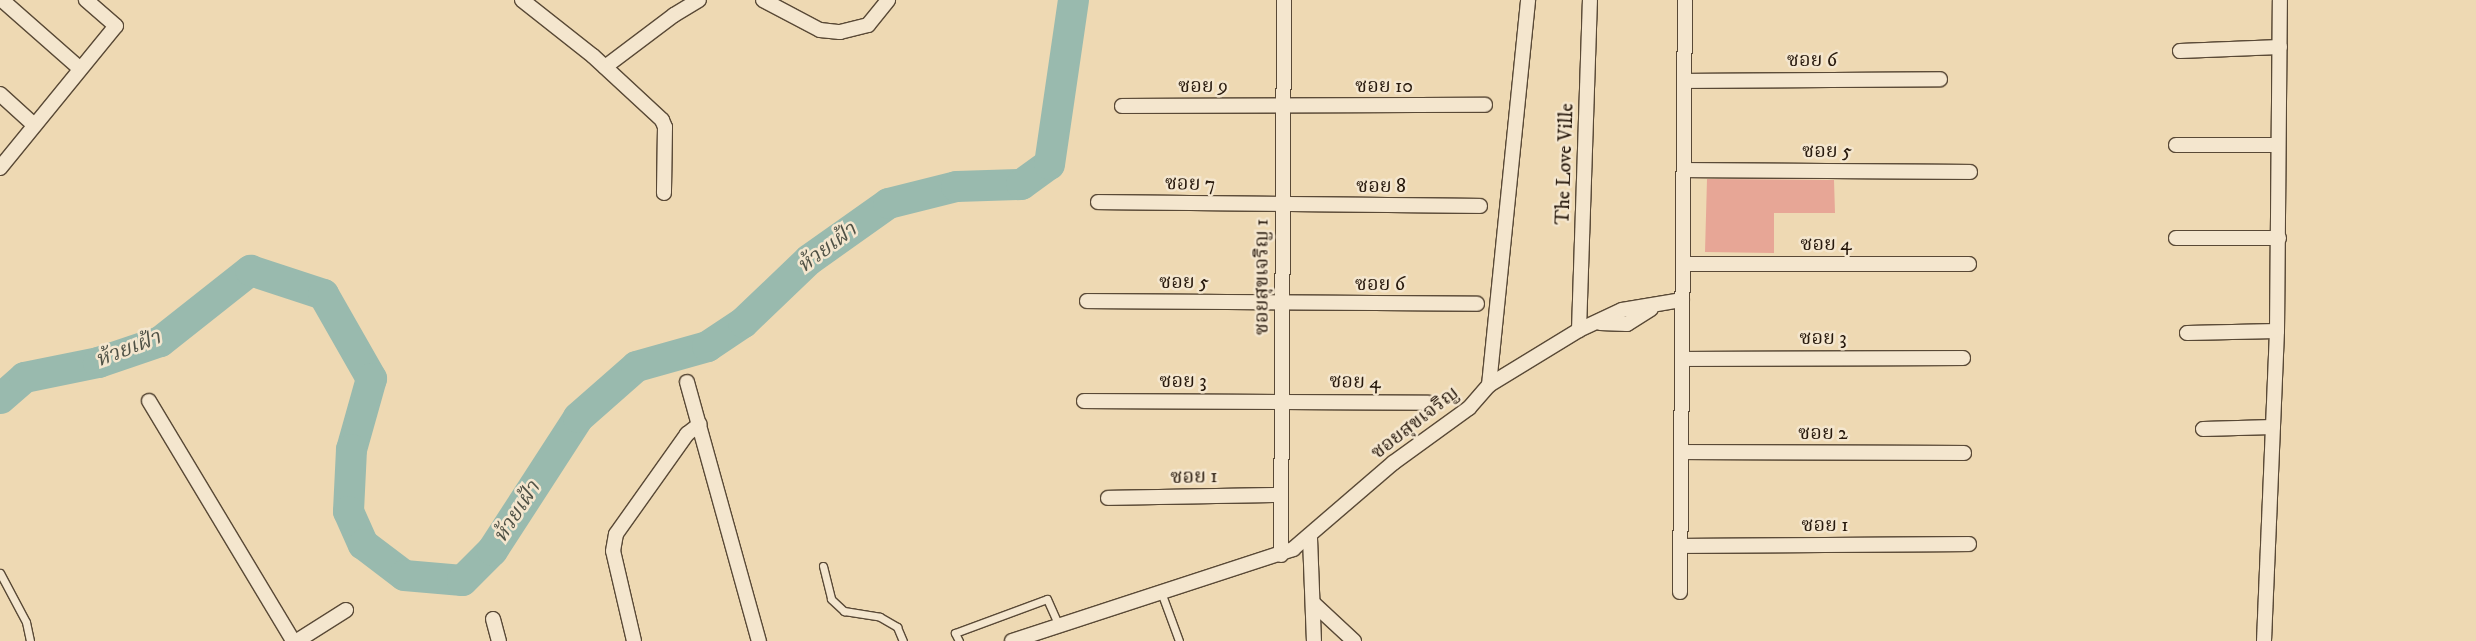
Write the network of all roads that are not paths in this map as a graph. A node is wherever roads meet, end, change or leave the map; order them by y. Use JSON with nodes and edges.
{"nodes":[{"id":1,"x":2,"y":0,"type":"edge"},
{"id":2,"x":86,"y":0,"type":"edge"},
{"id":3,"x":522,"y":0,"type":"edge"},
{"id":4,"x":699,"y":0,"type":"edge"},
{"id":5,"x":763,"y":0,"type":"edge"},
{"id":6,"x":888,"y":0,"type":"edge"},
{"id":7,"x":1284,"y":0,"type":"edge"},
{"id":8,"x":1528,"y":0,"type":"edge"},
{"id":9,"x":1590,"y":0,"type":"edge"},
{"id":10,"x":1685,"y":0,"type":"edge"},
{"id":11,"x":2280,"y":0,"type":"edge"},
{"id":12,"x":2280,"y":48,"type":"junction"},
{"id":13,"x":2180,"y":51,"type":"dead end"},
{"id":14,"x":79,"y":68,"type":"junction"},
{"id":15,"x":605,"y":68,"type":"junction"},
{"id":16,"x":1940,"y":79,"type":"dead end"},
{"id":17,"x":1684,"y":81,"type":"junction"},
{"id":18,"x":0,"y":94,"type":"edge"},
{"id":19,"x":1485,"y":105,"type":"dead end"},
{"id":20,"x":1122,"y":106,"type":"dead end"},
{"id":21,"x":1283,"y":106,"type":"junction"},
{"id":22,"x":33,"y":124,"type":"junction"},
{"id":23,"x":2278,"y":145,"type":"junction"},
{"id":24,"x":2176,"y":146,"type":"dead end"},
{"id":25,"x":0,"y":168,"type":"edge"},
{"id":26,"x":1684,"y":170,"type":"junction"},
{"id":27,"x":1970,"y":172,"type":"dead end"},
{"id":28,"x":664,"y":193,"type":"dead end"},
{"id":29,"x":1098,"y":202,"type":"dead end"},
{"id":30,"x":1282,"y":206,"type":"junction"},
{"id":31,"x":1480,"y":206,"type":"dead end"},
{"id":32,"x":2176,"y":238,"type":"dead end"},
{"id":33,"x":2279,"y":238,"type":"junction"},
{"id":34,"x":1683,"y":264,"type":"junction"},
{"id":35,"x":1969,"y":264,"type":"dead end"},
{"id":36,"x":1682,"y":300,"type":"junction"},
{"id":37,"x":1087,"y":301,"type":"dead end"},
{"id":38,"x":1282,"y":303,"type":"junction"},
{"id":39,"x":1477,"y":304,"type":"dead end"},
{"id":40,"x":1579,"y":330,"type":"junction"},
{"id":41,"x":2276,"y":331,"type":"junction"},
{"id":42,"x":2186,"y":333,"type":"dead end"},
{"id":43,"x":1963,"y":358,"type":"dead end"},
{"id":44,"x":1682,"y":359,"type":"junction"},
{"id":45,"x":687,"y":382,"type":"dead end"},
{"id":46,"x":1490,"y":385,"type":"junction"},
{"id":47,"x":150,"y":401,"type":"dead end"},
{"id":48,"x":1084,"y":401,"type":"dead end"},
{"id":49,"x":1281,"y":401,"type":"junction"},
{"id":50,"x":1428,"y":403,"type":"dead end"},
{"id":51,"x":700,"y":424,"type":"junction"},
{"id":52,"x":2273,"y":427,"type":"junction"},
{"id":53,"x":2203,"y":429,"type":"dead end"},
{"id":54,"x":1681,"y":452,"type":"junction"},
{"id":55,"x":1964,"y":453,"type":"dead end"},
{"id":56,"x":1281,"y":496,"type":"junction"},
{"id":57,"x":1108,"y":498,"type":"dead end"},
{"id":58,"x":1310,"y":538,"type":"junction"},
{"id":59,"x":1969,"y":544,"type":"dead end"},
{"id":60,"x":1681,"y":546,"type":"junction"},
{"id":61,"x":1281,"y":555,"type":"junction"},
{"id":62,"x":823,"y":566,"type":"dead end"},
{"id":63,"x":0,"y":573,"type":"edge"},
{"id":64,"x":1160,"y":591,"type":"junction"},
{"id":65,"x":1680,"y":592,"type":"dead end"},
{"id":66,"x":1313,"y":603,"type":"junction"},
{"id":67,"x":346,"y":610,"type":"dead end"},
{"id":68,"x":493,"y":619,"type":"dead end"},
{"id":69,"x":1058,"y":624,"type":"junction"},
{"id":70,"x":1042,"y":636,"type":"edge"},
{"id":71,"x":1317,"y":639,"type":"edge"},
{"id":72,"x":30,"y":641,"type":"edge"},
{"id":73,"x":292,"y":641,"type":"edge"},
{"id":74,"x":297,"y":641,"type":"edge"},
{"id":75,"x":499,"y":641,"type":"edge"},
{"id":76,"x":634,"y":641,"type":"edge"},
{"id":77,"x":759,"y":641,"type":"edge"},
{"id":78,"x":903,"y":641,"type":"edge"},
{"id":79,"x":959,"y":641,"type":"edge"},
{"id":80,"x":1012,"y":641,"type":"edge"},
{"id":81,"x":1179,"y":641,"type":"edge"},
{"id":82,"x":1354,"y":641,"type":"edge"},
{"id":83,"x":2264,"y":641,"type":"edge"}],
"edges":[{"from":1,"to":14,"type":"street"},
{"from":2,"to":14,"type":"street"},
{"from":3,"to":15,"type":"street"},
{"from":4,"to":15,"type":"street"},
{"from":5,"to":6,"type":"street"},
{"from":7,"to":21,"type":"street","name":"ซอยสุขเจริญ 1"},
{"from":8,"to":46,"type":"street","name":"ซอยสุขเจริญ"},
{"from":9,"to":40,"type":"street","name":"The Love Ville"},
{"from":10,"to":17,"type":"street"},
{"from":11,"to":12,"type":"street"},
{"from":12,"to":13,"type":"street"},
{"from":12,"to":23,"type":"street"},
{"from":14,"to":22,"type":"street"},
{"from":15,"to":28,"type":"street"},
{"from":16,"to":17,"type":"street","name":"ซอย 6"},
{"from":17,"to":26,"type":"street"},
{"from":18,"to":22,"type":"street"},
{"from":19,"to":21,"type":"street","name":"ซอย 10"},
{"from":20,"to":21,"type":"street","name":"ซอย 9"},
{"from":21,"to":30,"type":"street","name":"ซอยสุขเจริญ 1"},
{"from":22,"to":25,"type":"street"},
{"from":23,"to":24,"type":"street"},
{"from":23,"to":33,"type":"street"},
{"from":26,"to":27,"type":"street","name":"ซอย 5"},
{"from":26,"to":34,"type":"street"},
{"from":29,"to":30,"type":"street","name":"ซอย 7"},
{"from":30,"to":31,"type":"street","name":"ซอย 8"},
{"from":30,"to":38,"type":"street","name":"ซอยสุขเจริญ 1"},
{"from":32,"to":33,"type":"street"},
{"from":33,"to":41,"type":"street"},
{"from":34,"to":35,"type":"street","name":"ซอย 4"},
{"from":34,"to":36,"type":"street"},
{"from":36,"to":40,"type":"street"},
{"from":36,"to":44,"type":"street"},
{"from":37,"to":38,"type":"street","name":"ซอย 5"},
{"from":38,"to":39,"type":"street","name":"ซอย 6"},
{"from":38,"to":49,"type":"street","name":"ซอยสุขเจริญ 1"},
{"from":40,"to":46,"type":"street"},
{"from":41,"to":42,"type":"street"},
{"from":41,"to":52,"type":"street"},
{"from":43,"to":44,"type":"street","name":"ซอย 3"},
{"from":44,"to":54,"type":"street"},
{"from":45,"to":51,"type":"street"},
{"from":46,"to":58,"type":"street","name":"ซอยสุขเจริญ"},
{"from":47,"to":73,"type":"street"},
{"from":48,"to":49,"type":"street","name":"ซอย 3"},
{"from":49,"to":50,"type":"street","name":"ซอย 4"},
{"from":49,"to":56,"type":"street","name":"ซอยสุขเจริญ 1"},
{"from":51,"to":76,"type":"street"},
{"from":51,"to":77,"type":"street"},
{"from":52,"to":53,"type":"street"},
{"from":52,"to":83,"type":"street"},
{"from":54,"to":55,"type":"street","name":"ซอย 2"},
{"from":54,"to":60,"type":"street"},
{"from":56,"to":57,"type":"street","name":"ซอย 1"},
{"from":56,"to":61,"type":"street","name":"ซอยสุขเจริญ 1"},
{"from":58,"to":61,"type":"street","name":"ซอยสุขเจริญ"},
{"from":58,"to":66,"type":"street"},
{"from":59,"to":60,"type":"street","name":"ซอย 1"},
{"from":60,"to":65,"type":"street"},
{"from":61,"to":64,"type":"street","name":"ซอยสุขเจริญ"},
{"from":62,"to":78,"type":"lane"},
{"from":63,"to":72,"type":"lane"},
{"from":64,"to":69,"type":"street","name":"ซอยสุขเจริญ"},
{"from":64,"to":81,"type":"lane"},
{"from":66,"to":71,"type":"street"},
{"from":66,"to":82,"type":"street"},
{"from":67,"to":74,"type":"street"},
{"from":68,"to":75,"type":"street"},
{"from":69,"to":70,"type":"street","name":"ซอยสุขเจริญ"},
{"from":69,"to":79,"type":"lane"},
{"from":70,"to":80,"type":"street","name":"ซอยสุขเจริญ"}]}
